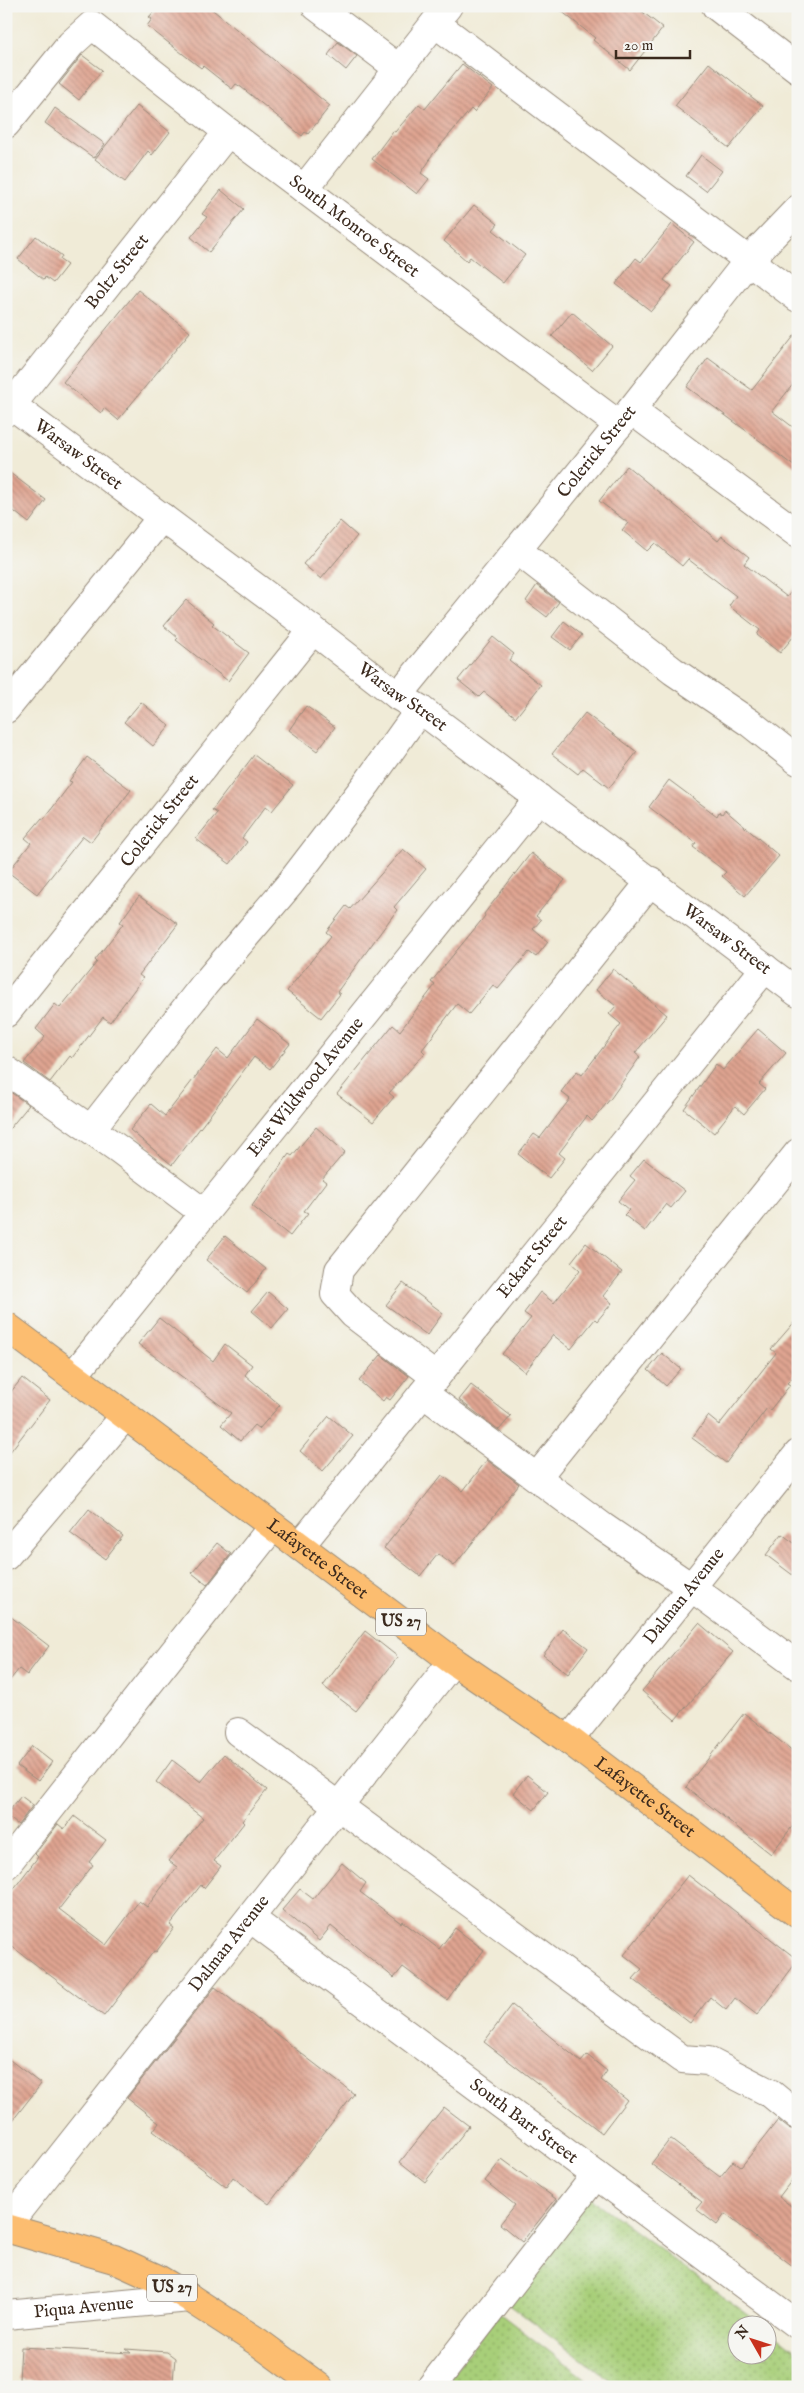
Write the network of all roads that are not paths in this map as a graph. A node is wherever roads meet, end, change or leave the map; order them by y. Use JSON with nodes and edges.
{"nodes":[{"id":1,"x":316,"y":6,"type":"edge"},
{"id":2,"x":716,"y":6,"type":"edge"},
{"id":3,"x":442,"y":15,"type":"edge"},
{"id":4,"x":398,"y":68,"type":"junction"},
{"id":5,"x":798,"y":69,"type":"edge"},
{"id":6,"x":6,"y":124,"type":"edge"},
{"id":7,"x":228,"y":132,"type":"junction"},
{"id":8,"x":304,"y":189,"type":"junction"},
{"id":9,"x":798,"y":209,"type":"edge"},
{"id":10,"x":748,"y":261,"type":"junction"},
{"id":11,"x":798,"y":298,"type":"edge"},
{"id":12,"x":8,"y":406,"type":"edge"},
{"id":13,"x":625,"y":417,"type":"junction"},
{"id":14,"x":162,"y":517,"type":"junction"},
{"id":15,"x":798,"y":534,"type":"edge"},
{"id":16,"x":517,"y":550,"type":"junction"},
{"id":17,"x":314,"y":630,"type":"junction"},
{"id":18,"x":409,"y":703,"type":"junction"},
{"id":19,"x":6,"y":709,"type":"edge"},
{"id":20,"x":798,"y":762,"type":"edge"},
{"id":21,"x":539,"y":798,"type":"junction"},
{"id":22,"x":650,"y":881,"type":"junction"},
{"id":23,"x":765,"y":968,"type":"junction"},
{"id":24,"x":798,"y":993,"type":"edge"},
{"id":25,"x":6,"y":1012,"type":"edge"},
{"id":26,"x":6,"y":1070,"type":"edge"},
{"id":27,"x":91,"y":1129,"type":"junction"},
{"id":28,"x":798,"y":1153,"type":"edge"},
{"id":29,"x":204,"y":1213,"type":"junction"},
{"id":30,"x":6,"y":1326,"type":"edge"},
{"id":31,"x":72,"y":1376,"type":"junction"},
{"id":32,"x":430,"y":1385,"type":"junction"},
{"id":33,"x":125,"y":1416,"type":"junction"},
{"id":34,"x":798,"y":1454,"type":"edge"},
{"id":35,"x":537,"y":1477,"type":"junction"},
{"id":36,"x":273,"y":1526,"type":"junction"},
{"id":37,"x":300,"y":1546,"type":"junction"},
{"id":38,"x":6,"y":1556,"type":"edge"},
{"id":39,"x":691,"y":1587,"type":"junction"},
{"id":40,"x":453,"y":1661,"type":"junction"},
{"id":41,"x":798,"y":1666,"type":"edge"},
{"id":42,"x":238,"y":1732,"type":"dead end"},
{"id":43,"x":569,"y":1740,"type":"junction"},
{"id":44,"x":338,"y":1806,"type":"junction"},
{"id":45,"x":6,"y":1865,"type":"edge"},
{"id":46,"x":798,"y":1914,"type":"edge"},
{"id":47,"x":250,"y":1918,"type":"junction"},
{"id":48,"x":798,"y":2116,"type":"edge"},
{"id":49,"x":596,"y":2175,"type":"junction"},
{"id":50,"x":6,"y":2227,"type":"edge"},
{"id":51,"x":190,"y":2298,"type":"junction"},
{"id":52,"x":6,"y":2315,"type":"edge"},
{"id":53,"x":798,"y":2325,"type":"edge"},
{"id":54,"x":317,"y":2386,"type":"edge"},
{"id":55,"x":431,"y":2387,"type":"edge"}],
"edges":[{"from":1,"to":4,"type":"street"},
{"from":2,"to":5,"type":"street"},
{"from":3,"to":4,"type":"street"},
{"from":3,"to":10,"type":"street"},
{"from":4,"to":8,"type":"street"},
{"from":6,"to":7,"type":"street","name":"South Monroe Street"},
{"from":7,"to":8,"type":"street","name":"South Monroe Street"},
{"from":7,"to":12,"type":"street","name":"Boltz Street"},
{"from":8,"to":13,"type":"street","name":"South Monroe Street"},
{"from":9,"to":10,"type":"street","name":"Colerick Street"},
{"from":10,"to":11,"type":"street"},
{"from":10,"to":13,"type":"street","name":"Colerick Street"},
{"from":12,"to":14,"type":"street","name":"Warsaw Street"},
{"from":13,"to":15,"type":"street","name":"South Monroe Street"},
{"from":13,"to":16,"type":"street","name":"Colerick Street"},
{"from":14,"to":17,"type":"street","name":"Warsaw Street"},
{"from":14,"to":19,"type":"street"},
{"from":16,"to":18,"type":"street","name":"Colerick Street"},
{"from":16,"to":20,"type":"street"},
{"from":17,"to":18,"type":"street","name":"Warsaw Street"},
{"from":17,"to":25,"type":"street","name":"Colerick Street"},
{"from":18,"to":21,"type":"street","name":"Warsaw Street"},
{"from":18,"to":27,"type":"street","name":"Colerick Street"},
{"from":21,"to":22,"type":"street","name":"Warsaw Street"},
{"from":21,"to":29,"type":"street","name":"East Wildwood Avenue"},
{"from":22,"to":23,"type":"street","name":"Warsaw Street"},
{"from":22,"to":32,"type":"street"},
{"from":23,"to":24,"type":"street","name":"Warsaw Street"},
{"from":23,"to":32,"type":"street","name":"Eckart Street"},
{"from":26,"to":27,"type":"street"},
{"from":27,"to":29,"type":"street"},
{"from":28,"to":35,"type":"street"},
{"from":29,"to":31,"type":"street","name":"East Wildwood Avenue"},
{"from":30,"to":31,"type":"highway","name":"Lafayette Street","number":"US 27"},
{"from":31,"to":33,"type":"highway","name":"Lafayette Street","number":"US 27"},
{"from":32,"to":35,"type":"street"},
{"from":32,"to":37,"type":"street","name":"Eckart Street"},
{"from":33,"to":36,"type":"highway","name":"Lafayette Street","number":"US 27"},
{"from":33,"to":38,"type":"street"},
{"from":34,"to":39,"type":"street","name":"Dalman Avenue"},
{"from":35,"to":39,"type":"street"},
{"from":36,"to":37,"type":"highway","name":"Lafayette Street","number":"US 27"},
{"from":36,"to":45,"type":"street"},
{"from":37,"to":40,"type":"highway","name":"Lafayette Street","number":"US 27"},
{"from":39,"to":41,"type":"street"},
{"from":39,"to":43,"type":"street","name":"Dalman Avenue"},
{"from":40,"to":43,"type":"highway","name":"Lafayette Street","number":"US 27"},
{"from":40,"to":44,"type":"street","name":"Dalman Avenue"},
{"from":42,"to":44,"type":"street"},
{"from":43,"to":46,"type":"highway","name":"Lafayette Street","number":"US 27"},
{"from":44,"to":47,"type":"street","name":"Dalman Avenue"},
{"from":44,"to":48,"type":"street"},
{"from":47,"to":49,"type":"street","name":"South Barr Street"},
{"from":47,"to":50,"type":"street","name":"Dalman Avenue"},
{"from":49,"to":53,"type":"street","name":"South Barr Street"},
{"from":49,"to":55,"type":"street"},
{"from":50,"to":51,"type":"highway","number":"US 27"},
{"from":51,"to":52,"type":"street","name":"Piqua Avenue"},
{"from":51,"to":54,"type":"highway","number":"US 27"}]}
